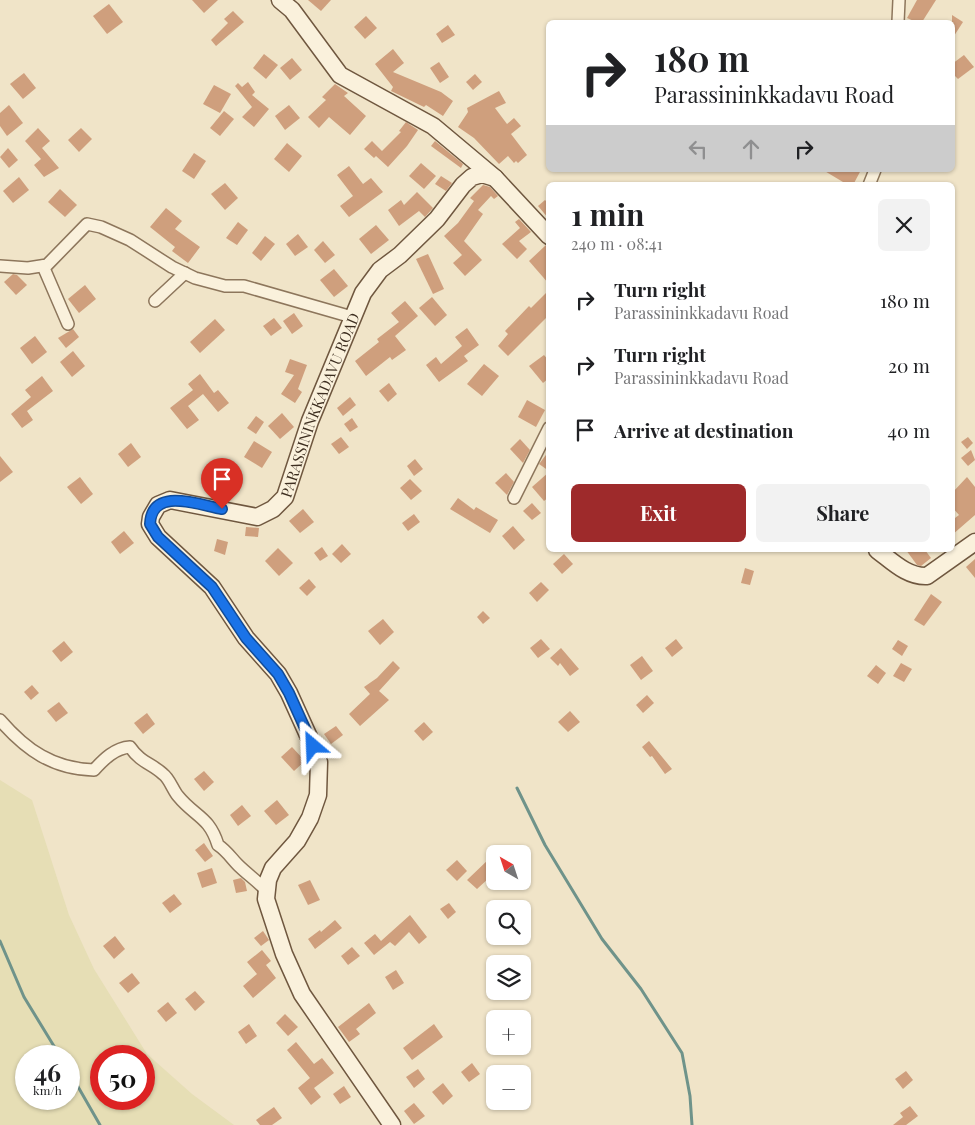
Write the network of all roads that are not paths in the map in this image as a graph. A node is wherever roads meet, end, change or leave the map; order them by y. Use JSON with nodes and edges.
{"nodes":[{"id":1,"x":280,"y":0,"type":"edge"},
{"id":2,"x":899,"y":0,"type":"edge"},
{"id":3,"x":898,"y":20,"type":"edge"},
{"id":4,"x":495,"y":178,"type":"junction"},
{"id":5,"x":546,"y":233,"type":"edge"},
{"id":6,"x":0,"y":266,"type":"edge"},
{"id":7,"x":43,"y":266,"type":"junction"},
{"id":8,"x":185,"y":273,"type":"junction"},
{"id":9,"x":155,"y":300,"type":"dead end"},
{"id":10,"x":352,"y":317,"type":"junction"},
{"id":11,"x":68,"y":324,"type":"dead end"},
{"id":12,"x":546,"y":434,"type":"edge"},
{"id":13,"x":514,"y":498,"type":"dead end"},
{"id":14,"x":975,"y":542,"type":"edge"},
{"id":15,"x":880,"y":552,"type":"edge"},
{"id":16,"x":0,"y":720,"type":"edge"},
{"id":17,"x":266,"y":890,"type":"junction"},
{"id":18,"x":392,"y":1125,"type":"edge"}],
"edges":[{"from":1,"to":4,"type":"main road"},
{"from":2,"to":3,"type":"street"},
{"from":4,"to":5,"type":"main road"},
{"from":4,"to":10,"type":"main road","name":"PARASSININKKADAVU ROAD"},
{"from":6,"to":7,"type":"street"},
{"from":7,"to":8,"type":"street"},
{"from":7,"to":11,"type":"street"},
{"from":8,"to":9,"type":"street"},
{"from":8,"to":10,"type":"street"},
{"from":10,"to":17,"type":"main road","name":"PARASSININKKADAVU ROAD"},
{"from":12,"to":13,"type":"street"},
{"from":14,"to":15,"type":"main road"},
{"from":16,"to":17,"type":"street"},
{"from":17,"to":18,"type":"main road"}]}
